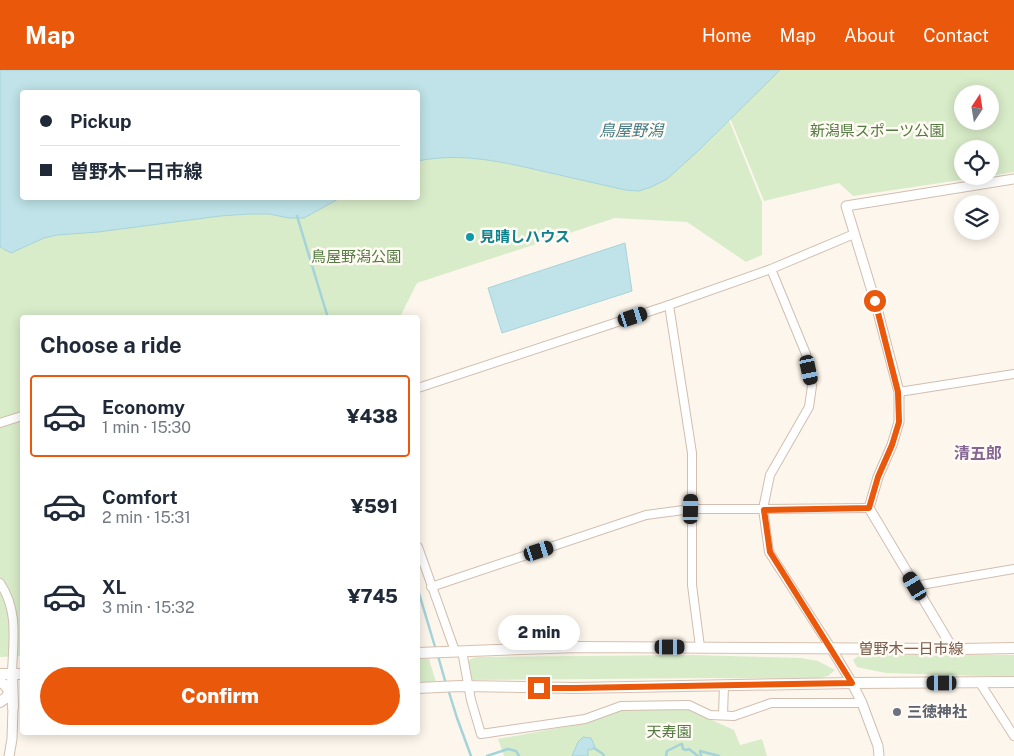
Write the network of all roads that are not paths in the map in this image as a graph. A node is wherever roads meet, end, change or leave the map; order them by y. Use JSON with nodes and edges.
{"nodes":[{"id":1,"x":1014,"y":179,"type":"edge"},
{"id":2,"x":854,"y":234,"type":"junction"},
{"id":3,"x":771,"y":270,"type":"junction"},
{"id":4,"x":669,"y":305,"type":"junction"},
{"id":5,"x":1014,"y":374,"type":"edge"},
{"id":6,"x":420,"y":387,"type":"edge"},
{"id":7,"x":898,"y":392,"type":"junction"},
{"id":8,"x":20,"y":417,"type":"edge"},
{"id":9,"x":0,"y":423,"type":"edge"},
{"id":10,"x":869,"y":508,"type":"junction"},
{"id":11,"x":691,"y":509,"type":"junction"},
{"id":12,"x":764,"y":510,"type":"junction"},
{"id":13,"x":420,"y":553,"type":"edge"},
{"id":14,"x":1014,"y":569,"type":"edge"},
{"id":15,"x":0,"y":583,"type":"edge"},
{"id":16,"x":431,"y":586,"type":"junction"},
{"id":17,"x":915,"y":586,"type":"junction"},
{"id":18,"x":700,"y":647,"type":"junction"},
{"id":19,"x":831,"y":648,"type":"junction"},
{"id":20,"x":1014,"y":648,"type":"edge"},
{"id":21,"x":953,"y":649,"type":"junction"},
{"id":22,"x":455,"y":651,"type":"junction"},
{"id":23,"x":421,"y":652,"type":"edge"},
{"id":24,"x":0,"y":674,"type":"edge"},
{"id":25,"x":0,"y":682,"type":"edge"},
{"id":26,"x":1014,"y":682,"type":"edge"},
{"id":27,"x":852,"y":683,"type":"junction"},
{"id":28,"x":980,"y":683,"type":"junction"},
{"id":29,"x":464,"y":686,"type":"junction"},
{"id":30,"x":724,"y":686,"type":"junction"},
{"id":31,"x":420,"y":688,"type":"edge"},
{"id":32,"x":17,"y":691,"type":"edge"},
{"id":33,"x":0,"y":702,"type":"edge"},
{"id":34,"x":862,"y":703,"type":"junction"},
{"id":35,"x":0,"y":707,"type":"edge"},
{"id":36,"x":723,"y":715,"type":"junction"},
{"id":37,"x":1014,"y":736,"type":"edge"},
{"id":38,"x":9,"y":756,"type":"edge"},
{"id":39,"x":879,"y":756,"type":"edge"}],
"edges":[{"from":1,"to":2,"type":"street"},
{"from":2,"to":3,"type":"street"},
{"from":2,"to":7,"type":"street"},
{"from":3,"to":4,"type":"street"},
{"from":3,"to":12,"type":"street"},
{"from":4,"to":6,"type":"street"},
{"from":4,"to":11,"type":"street"},
{"from":5,"to":7,"type":"street"},
{"from":7,"to":10,"type":"street"},
{"from":8,"to":9,"type":"street"},
{"from":10,"to":12,"type":"street"},
{"from":10,"to":17,"type":"street"},
{"from":11,"to":12,"type":"street"},
{"from":11,"to":16,"type":"street"},
{"from":11,"to":18,"type":"street"},
{"from":12,"to":19,"type":"street"},
{"from":13,"to":16,"type":"street"},
{"from":14,"to":17,"type":"street"},
{"from":15,"to":32,"type":"street"},
{"from":16,"to":22,"type":"street"},
{"from":17,"to":21,"type":"street"},
{"from":18,"to":19,"type":"main road","name":"曽野木一日市線"},
{"from":18,"to":22,"type":"main road","name":"曽野木一日市線"},
{"from":19,"to":21,"type":"main road","name":"曽野木一日市線"},
{"from":19,"to":27,"type":"street"},
{"from":20,"to":21,"type":"main road","name":"曽野木一日市線"},
{"from":22,"to":23,"type":"main road","name":"曽野木一日市線"},
{"from":22,"to":29,"type":"street"},
{"from":24,"to":32,"type":"main road"},
{"from":25,"to":32,"type":"main road"},
{"from":26,"to":28,"type":"main road"},
{"from":27,"to":28,"type":"main road"},
{"from":27,"to":30,"type":"main road"},
{"from":27,"to":34,"type":"street"},
{"from":28,"to":37,"type":"street"},
{"from":29,"to":30,"type":"main road"},
{"from":29,"to":31,"type":"main road"},
{"from":29,"to":36,"type":"street"},
{"from":30,"to":36,"type":"street"},
{"from":32,"to":33,"type":"main road"},
{"from":32,"to":35,"type":"main road"},
{"from":32,"to":38,"type":"street"},
{"from":34,"to":36,"type":"street"},
{"from":34,"to":39,"type":"street"}]}
